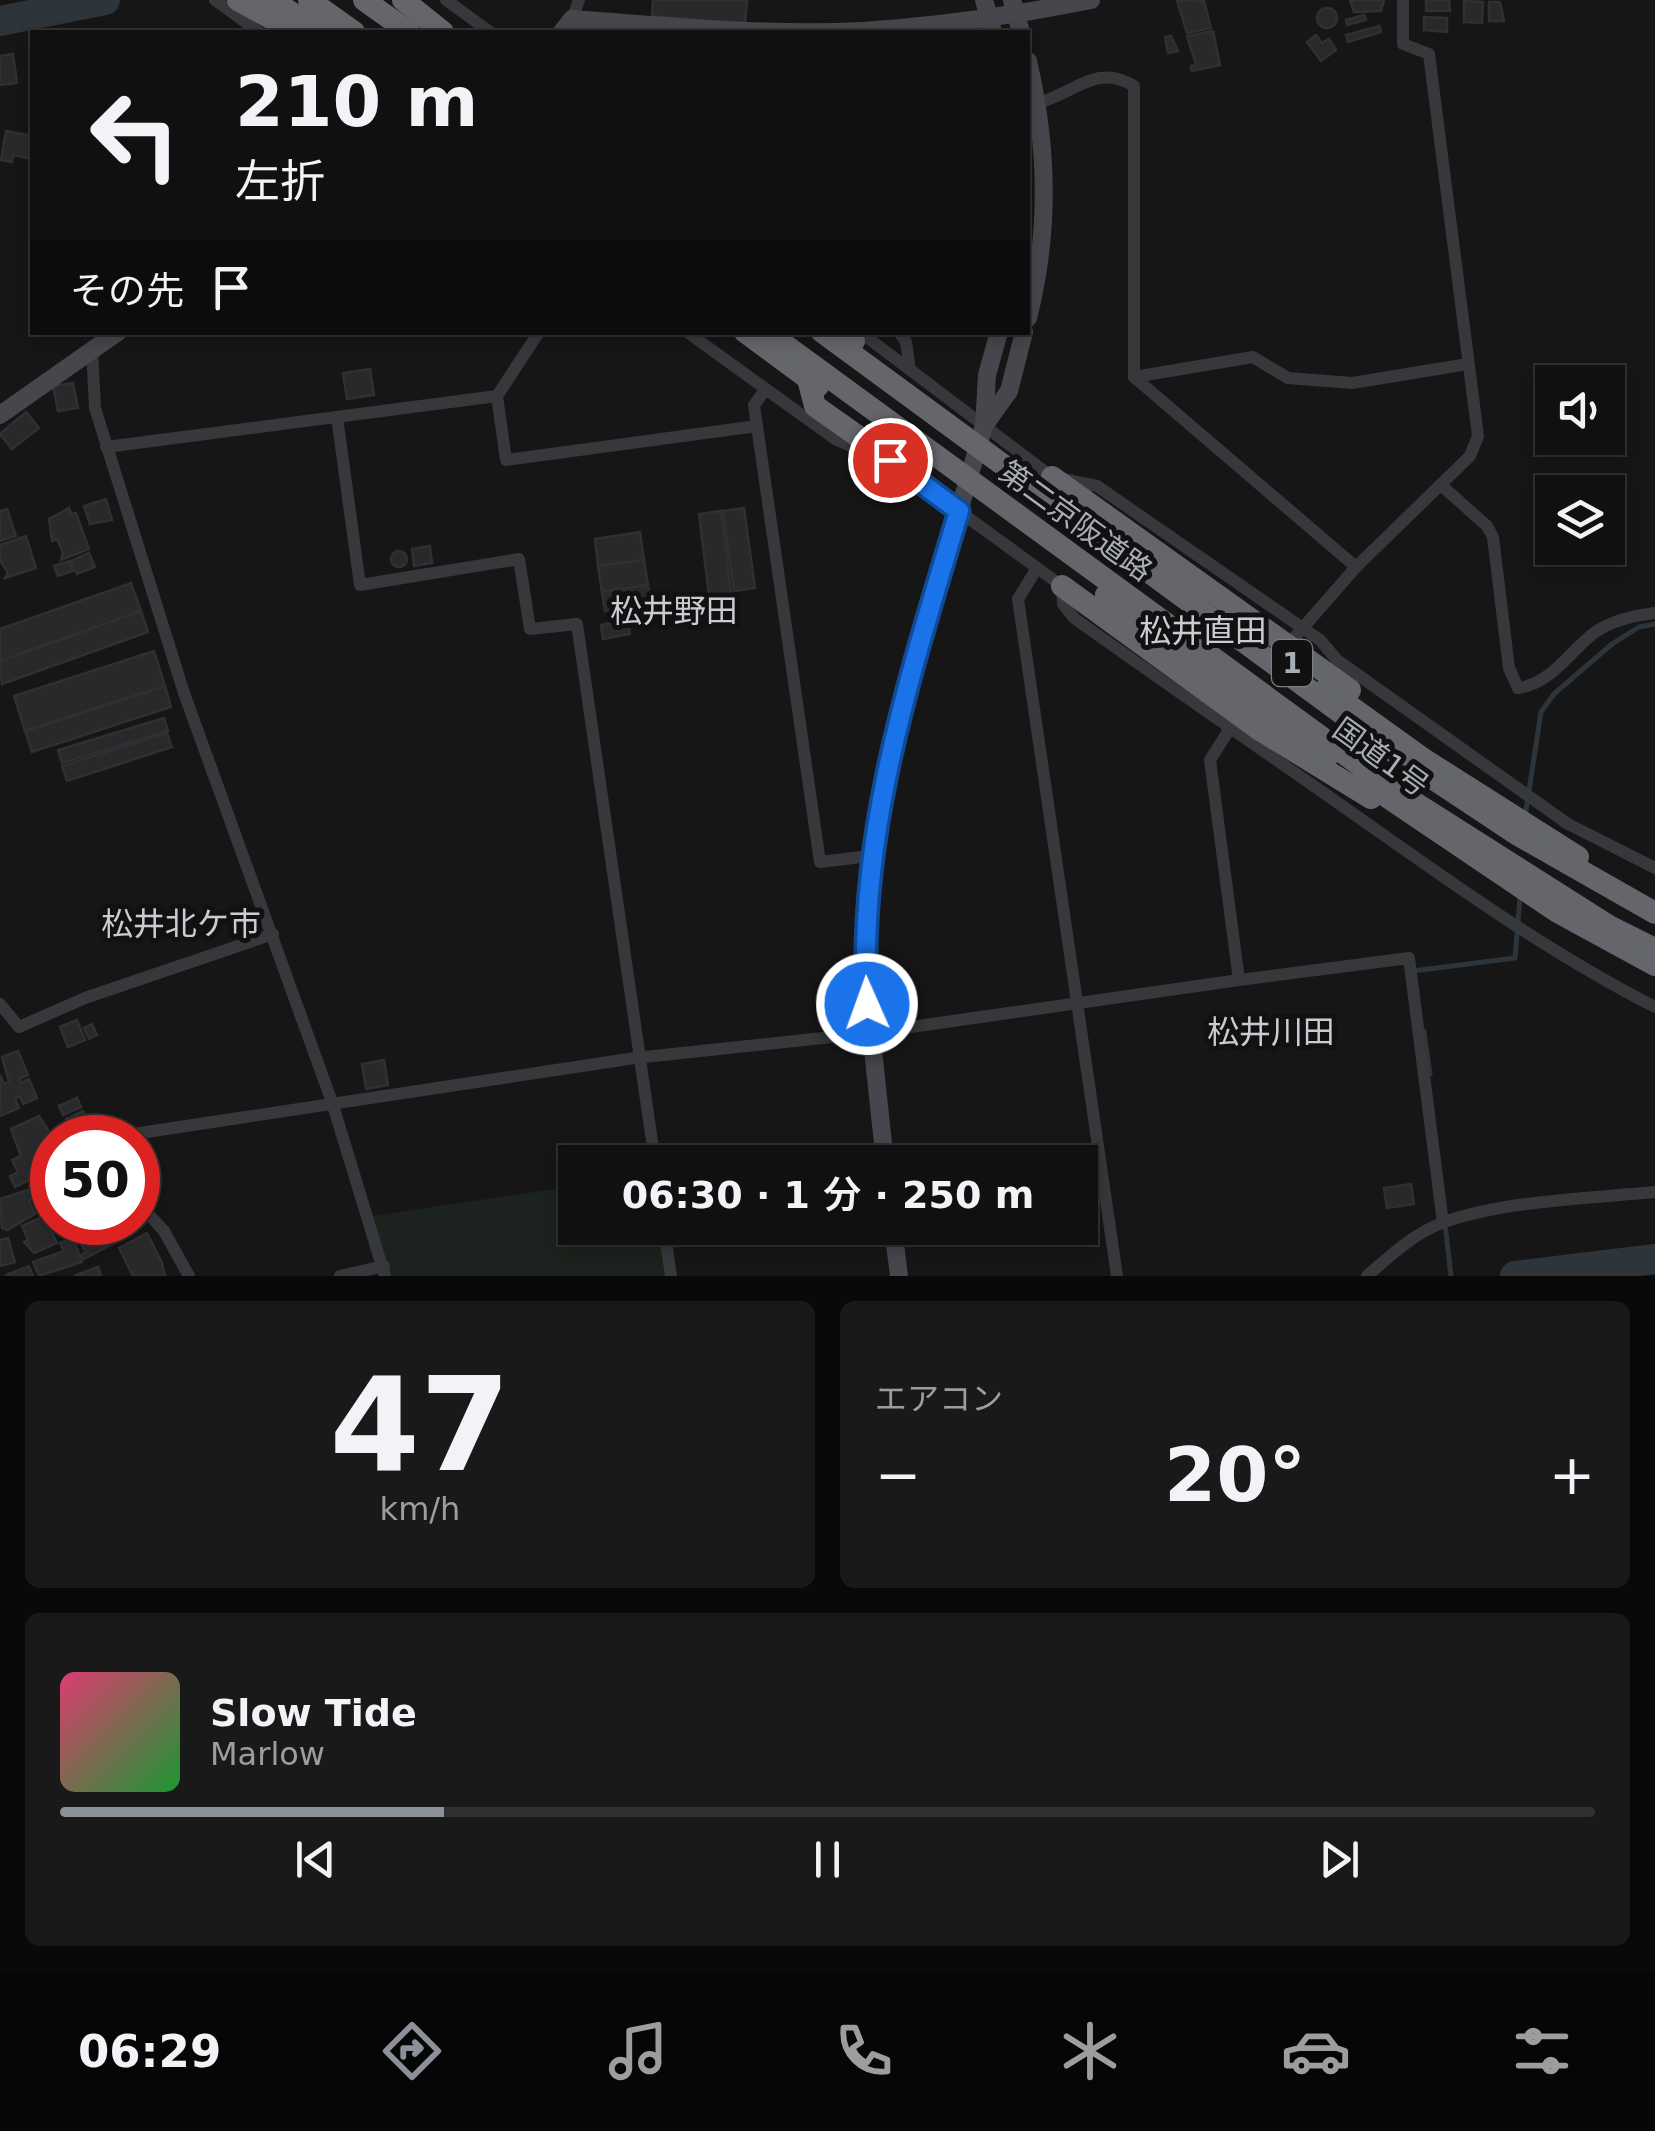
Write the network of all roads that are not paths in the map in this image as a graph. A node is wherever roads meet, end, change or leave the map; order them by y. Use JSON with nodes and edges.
{"nodes":[{"id":1,"x":215,"y":0,"type":"edge"},
{"id":2,"x":238,"y":0,"type":"edge"},
{"id":3,"x":272,"y":0,"type":"edge"},
{"id":4,"x":309,"y":0,"type":"edge"},
{"id":5,"x":364,"y":0,"type":"edge"},
{"id":6,"x":402,"y":0,"type":"edge"},
{"id":7,"x":446,"y":0,"type":"edge"},
{"id":8,"x":580,"y":0,"type":"edge"},
{"id":9,"x":984,"y":0,"type":"edge"},
{"id":10,"x":1092,"y":0,"type":"edge"},
{"id":11,"x":1403,"y":0,"type":"edge"},
{"id":12,"x":1017,"y":16,"type":"edge"},
{"id":13,"x":567,"y":26,"type":"edge"},
{"id":14,"x":991,"y":26,"type":"edge"},
{"id":15,"x":256,"y":30,"type":"edge"},
{"id":16,"x":292,"y":30,"type":"edge"},
{"id":17,"x":318,"y":30,"type":"edge"},
{"id":18,"x":351,"y":30,"type":"edge"},
{"id":19,"x":405,"y":30,"type":"edge"},
{"id":20,"x":440,"y":30,"type":"edge"},
{"id":21,"x":487,"y":30,"type":"edge"},
{"id":22,"x":696,"y":30,"type":"edge"},
{"id":23,"x":888,"y":30,"type":"edge"},
{"id":24,"x":1030,"y":70,"type":"edge"},
{"id":25,"x":1037,"y":103,"type":"junction"},
{"id":26,"x":1030,"y":308,"type":"edge"},
{"id":27,"x":114,"y":335,"type":"edge"},
{"id":28,"x":537,"y":335,"type":"edge"},
{"id":29,"x":691,"y":335,"type":"edge"},
{"id":30,"x":749,"y":335,"type":"edge"},
{"id":31,"x":771,"y":335,"type":"edge"},
{"id":32,"x":826,"y":335,"type":"edge"},
{"id":33,"x":901,"y":335,"type":"edge"},
{"id":34,"x":999,"y":335,"type":"edge"},
{"id":35,"x":1023,"y":335,"type":"edge"},
{"id":36,"x":852,"y":336,"type":"edge"},
{"id":37,"x":92,"y":350,"type":"junction"},
{"id":38,"x":1468,"y":364,"type":"junction"},
{"id":39,"x":910,"y":370,"type":"junction"},
{"id":40,"x":1134,"y":377,"type":"junction"},
{"id":41,"x":815,"y":384,"type":"junction"},
{"id":42,"x":764,"y":390,"type":"junction"},
{"id":43,"x":497,"y":396,"type":"junction"},
{"id":44,"x":0,"y":416,"type":"edge"},
{"id":45,"x":337,"y":417,"type":"junction"},
{"id":46,"x":757,"y":426,"type":"junction"},
{"id":47,"x":984,"y":426,"type":"junction"},
{"id":48,"x":106,"y":447,"type":"junction"},
{"id":49,"x":890,"y":460,"type":"junction"},
{"id":50,"x":1052,"y":477,"type":"junction"},
{"id":51,"x":1441,"y":485,"type":"junction"},
{"id":52,"x":959,"y":511,"type":"junction"},
{"id":53,"x":1037,"y":568,"type":"junction"},
{"id":54,"x":1356,"y":568,"type":"junction"},
{"id":55,"x":1062,"y":586,"type":"junction"},
{"id":56,"x":1655,"y":613,"type":"edge"},
{"id":57,"x":1299,"y":634,"type":"junction"},
{"id":58,"x":1233,"y":724,"type":"junction"},
{"id":59,"x":1449,"y":776,"type":"junction"},
{"id":60,"x":1403,"y":810,"type":"junction"},
{"id":61,"x":870,"y":856,"type":"junction"},
{"id":62,"x":1655,"y":868,"type":"edge"},
{"id":63,"x":1652,"y":903,"type":"edge"},
{"id":64,"x":272,"y":934,"type":"junction"},
{"id":65,"x":1655,"y":948,"type":"edge"},
{"id":66,"x":1655,"y":965,"type":"edge"},
{"id":67,"x":1239,"y":980,"type":"junction"},
{"id":68,"x":1078,"y":1003,"type":"junction"},
{"id":69,"x":0,"y":1004,"type":"edge"},
{"id":70,"x":1655,"y":1007,"type":"edge"},
{"id":71,"x":869,"y":1033,"type":"junction"},
{"id":72,"x":640,"y":1058,"type":"junction"},
{"id":73,"x":332,"y":1102,"type":"junction"},
{"id":74,"x":160,"y":1130,"type":"edge"},
{"id":75,"x":653,"y":1145,"type":"edge"},
{"id":76,"x":883,"y":1145,"type":"edge"},
{"id":77,"x":1655,"y":1192,"type":"edge"},
{"id":78,"x":1442,"y":1223,"type":"junction"},
{"id":79,"x":160,"y":1227,"type":"edge"},
{"id":80,"x":666,"y":1245,"type":"edge"},
{"id":81,"x":895,"y":1245,"type":"edge"},
{"id":82,"x":384,"y":1271,"type":"edge"},
{"id":83,"x":189,"y":1276,"type":"edge"},
{"id":84,"x":340,"y":1276,"type":"edge"},
{"id":85,"x":671,"y":1276,"type":"edge"},
{"id":86,"x":899,"y":1276,"type":"edge"},
{"id":87,"x":1117,"y":1276,"type":"edge"},
{"id":88,"x":1368,"y":1276,"type":"edge"}],
"edges":[{"from":1,"to":15,"type":"street"},
{"from":2,"to":16,"type":"highway"},
{"from":3,"to":17,"type":"highway"},
{"from":4,"to":18,"type":"highway"},
{"from":5,"to":19,"type":"highway"},
{"from":6,"to":20,"type":"highway"},
{"from":7,"to":21,"type":"street"},
{"from":8,"to":13,"type":"street"},
{"from":9,"to":14,"type":"main road"},
{"from":10,"to":12,"type":"main road"},
{"from":11,"to":38,"type":"street"},
{"from":12,"to":14,"type":"main road"},
{"from":13,"to":22,"type":"main road"},
{"from":14,"to":23,"type":"main road"},
{"from":24,"to":25,"type":"main road"},
{"from":25,"to":26,"type":"main road"},
{"from":25,"to":40,"type":"street"},
{"from":27,"to":37,"type":"main road"},
{"from":28,"to":43,"type":"street"},
{"from":29,"to":42,"type":"street"},
{"from":30,"to":41,"type":"highway","name":"国道1号","number":"1"},
{"from":31,"to":65,"type":"highway","name":"第二京阪道路","bridge":true},
{"from":32,"to":63,"type":"highway","name":"第二京阪道路","bridge":true},
{"from":33,"to":39,"type":"street"},
{"from":34,"to":47,"type":"main road"},
{"from":35,"to":47,"type":"main road"},
{"from":36,"to":39,"type":"street"},
{"from":36,"to":59,"type":"highway","name":"国道1号","number":"1"},
{"from":37,"to":44,"type":"main road"},
{"from":37,"to":48,"type":"street"},
{"from":38,"to":40,"type":"street"},
{"from":38,"to":51,"type":"street"},
{"from":39,"to":47,"type":"street"},
{"from":40,"to":54,"type":"street"},
{"from":41,"to":49,"type":"highway"},
{"from":41,"to":60,"type":"highway","name":"国道1号","number":"1"},
{"from":42,"to":46,"type":"street"},
{"from":42,"to":49,"type":"street"},
{"from":43,"to":45,"type":"street"},
{"from":43,"to":46,"type":"street"},
{"from":45,"to":48,"type":"street"},
{"from":45,"to":72,"type":"street"},
{"from":46,"to":61,"type":"street"},
{"from":47,"to":50,"type":"street"},
{"from":47,"to":52,"type":"main road"},
{"from":48,"to":64,"type":"street"},
{"from":49,"to":52,"type":"street"},
{"from":50,"to":57,"type":"street"},
{"from":50,"to":59,"type":"highway"},
{"from":51,"to":54,"type":"street"},
{"from":51,"to":56,"type":"street"},
{"from":52,"to":53,"type":"street"},
{"from":52,"to":61,"type":"main road"},
{"from":53,"to":55,"type":"street"},
{"from":53,"to":68,"type":"street"},
{"from":54,"to":57,"type":"street"},
{"from":55,"to":58,"type":"street"},
{"from":55,"to":60,"type":"highway"},
{"from":57,"to":62,"type":"street"},
{"from":58,"to":67,"type":"street"},
{"from":58,"to":70,"type":"street"},
{"from":59,"to":63,"type":"highway","name":"国道1号","number":"1"},
{"from":60,"to":66,"type":"highway","name":"国道1号","number":"1"},
{"from":61,"to":71,"type":"main road"},
{"from":64,"to":69,"type":"street"},
{"from":64,"to":73,"type":"street"},
{"from":67,"to":68,"type":"street"},
{"from":67,"to":78,"type":"street"},
{"from":68,"to":71,"type":"street"},
{"from":68,"to":87,"type":"street"},
{"from":71,"to":72,"type":"street"},
{"from":71,"to":76,"type":"main road"},
{"from":72,"to":73,"type":"street"},
{"from":72,"to":75,"type":"street"},
{"from":73,"to":74,"type":"street"},
{"from":73,"to":82,"type":"street"},
{"from":77,"to":78,"type":"street"},
{"from":78,"to":88,"type":"street"},
{"from":79,"to":83,"type":"street"},
{"from":80,"to":85,"type":"street"},
{"from":81,"to":86,"type":"main road"},
{"from":82,"to":84,"type":"street"}]}
